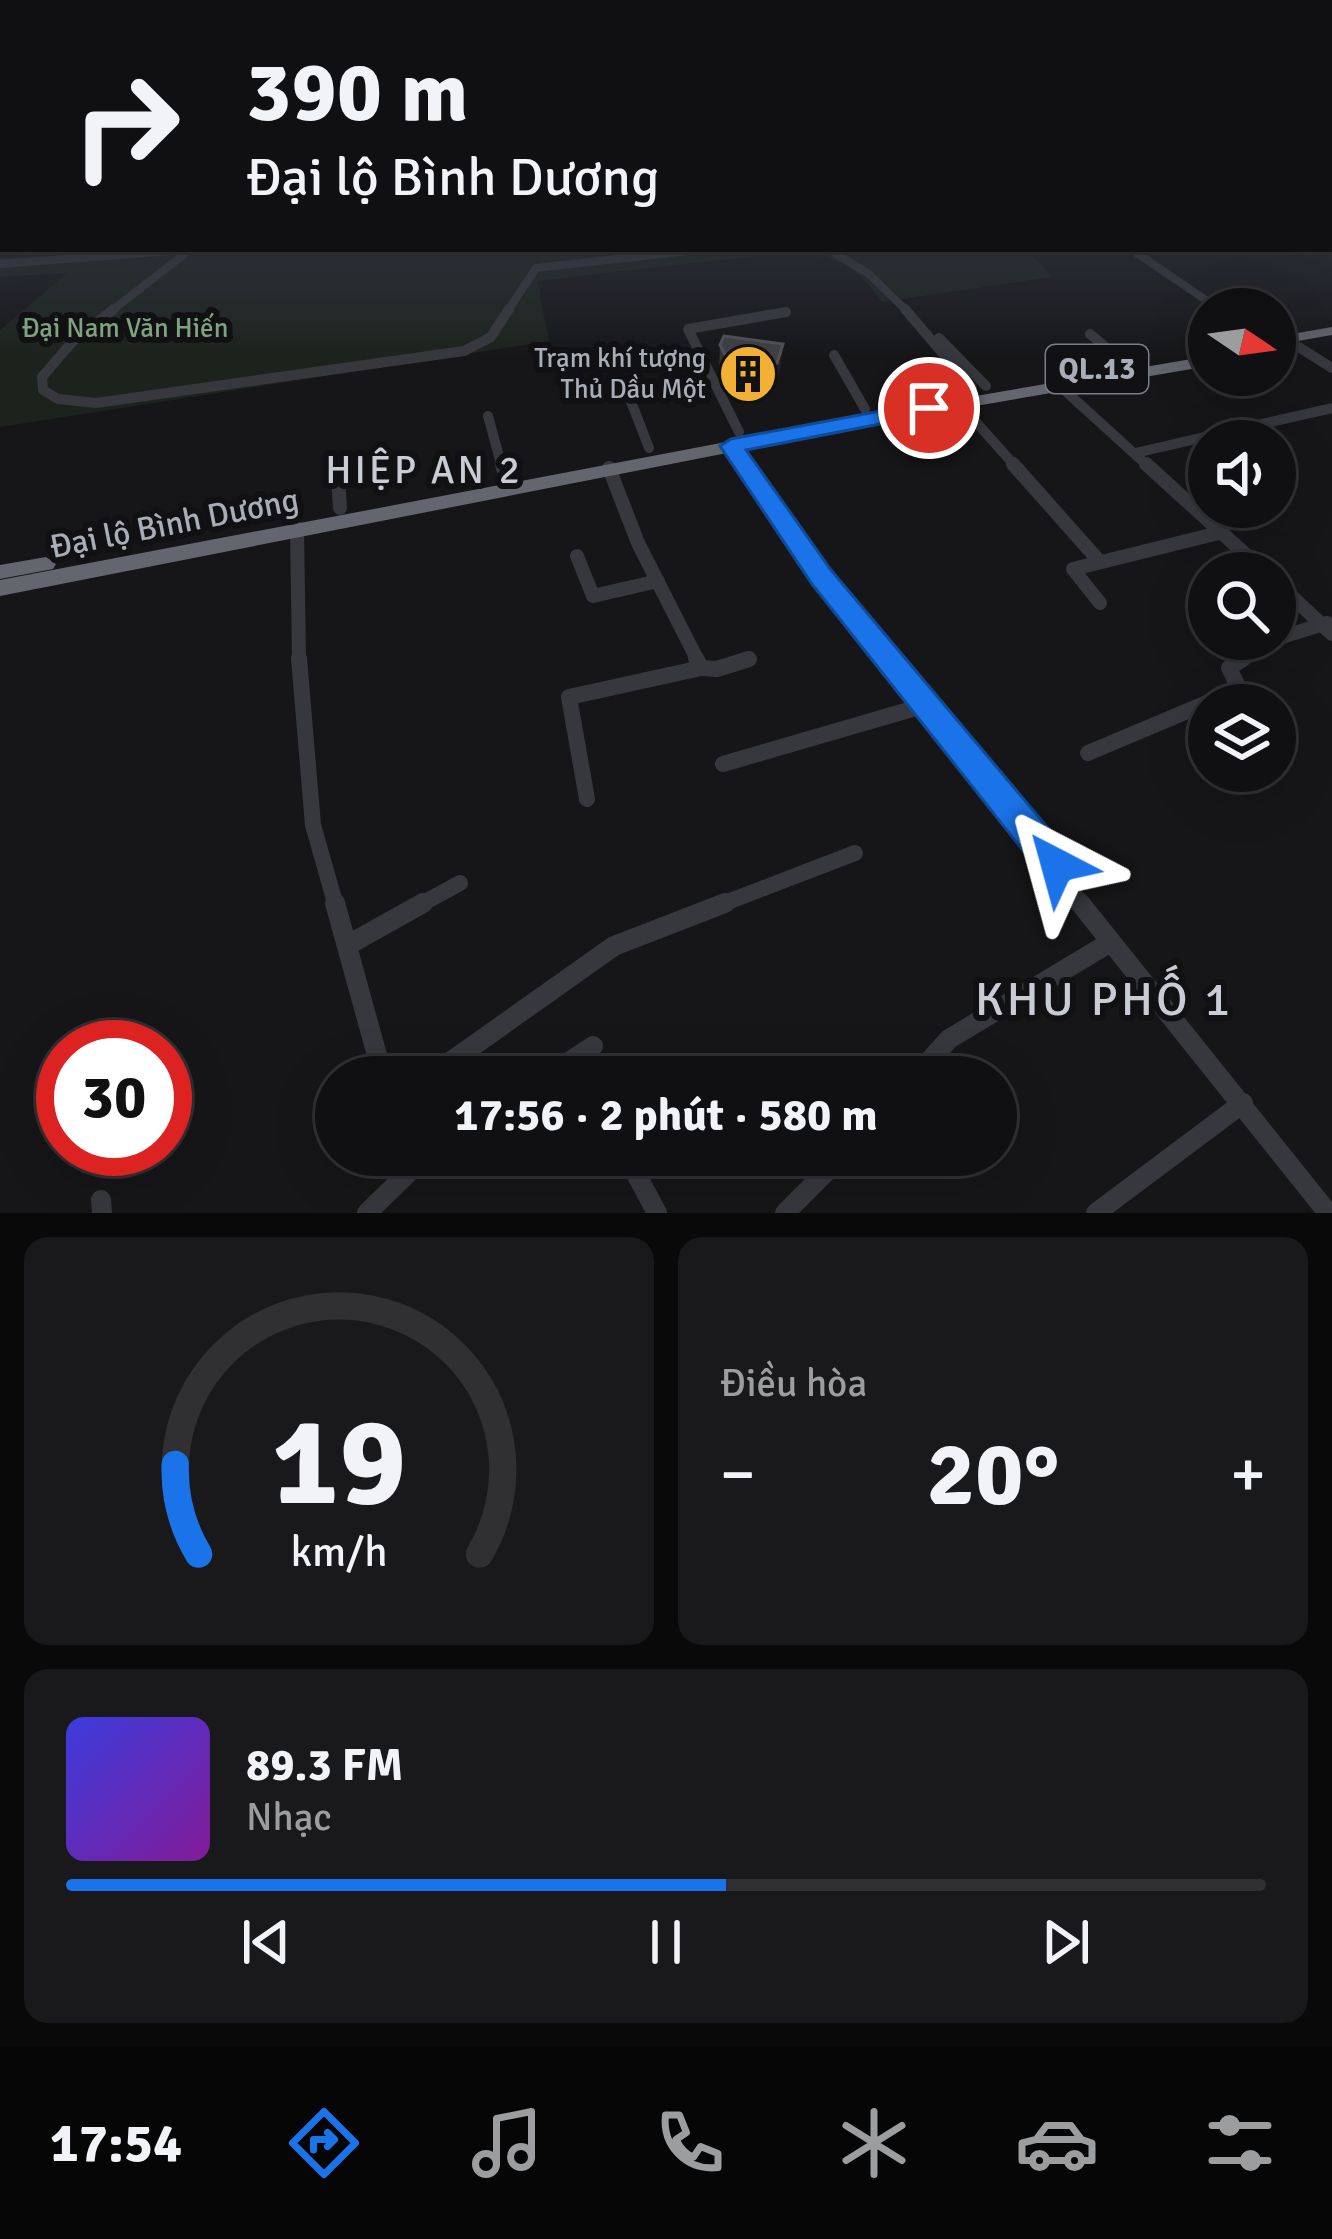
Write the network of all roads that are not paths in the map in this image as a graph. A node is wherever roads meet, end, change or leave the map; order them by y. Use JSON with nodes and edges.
{"nodes":[{"id":1,"x":192,"y":252,"type":"edge"},
{"id":2,"x":650,"y":252,"type":"edge"},
{"id":3,"x":680,"y":252,"type":"edge"},
{"id":4,"x":835,"y":252,"type":"edge"},
{"id":5,"x":848,"y":252,"type":"edge"},
{"id":6,"x":1135,"y":252,"type":"edge"},
{"id":7,"x":0,"y":267,"type":"edge"},
{"id":8,"x":1188,"y":288,"type":"edge"},
{"id":9,"x":786,"y":312,"type":"dead end"},
{"id":10,"x":1090,"y":334,"type":"dead end"},
{"id":11,"x":1332,"y":335,"type":"edge"},
{"id":12,"x":1296,"y":343,"type":"edge"},
{"id":13,"x":1296,"y":352,"type":"edge"},
{"id":14,"x":1188,"y":354,"type":"edge"},
{"id":15,"x":834,"y":356,"type":"dead end"},
{"id":16,"x":1126,"y":364,"type":"junction"},
{"id":17,"x":1188,"y":366,"type":"edge"},
{"id":18,"x":1332,"y":368,"type":"edge"},
{"id":19,"x":625,"y":386,"type":"dead end"},
{"id":20,"x":1061,"y":387,"type":"junction"},
{"id":21,"x":977,"y":390,"type":"junction"},
{"id":22,"x":1332,"y":408,"type":"edge"},
{"id":23,"x":865,"y":409,"type":"junction"},
{"id":24,"x":488,"y":416,"type":"dead end"},
{"id":25,"x":735,"y":439,"type":"junction"},
{"id":26,"x":649,"y":448,"type":"junction"},
{"id":27,"x":1135,"y":453,"type":"junction"},
{"id":28,"x":334,"y":458,"type":"dead end"},
{"id":29,"x":609,"y":468,"type":"junction"},
{"id":30,"x":506,"y":476,"type":"junction"},
{"id":31,"x":340,"y":508,"type":"junction"},
{"id":32,"x":297,"y":529,"type":"junction"},
{"id":33,"x":1223,"y":532,"type":"junction"},
{"id":34,"x":1244,"y":552,"type":"edge"},
{"id":35,"x":577,"y":556,"type":"dead end"},
{"id":36,"x":1100,"y":562,"type":"junction"},
{"id":37,"x":0,"y":572,"type":"edge"},
{"id":38,"x":658,"y":581,"type":"junction"},
{"id":39,"x":0,"y":588,"type":"edge"},
{"id":40,"x":1296,"y":599,"type":"edge"},
{"id":41,"x":1100,"y":603,"type":"dead end"},
{"id":42,"x":1329,"y":627,"type":"edge"},
{"id":43,"x":1296,"y":634,"type":"edge"},
{"id":44,"x":749,"y":659,"type":"dead end"},
{"id":45,"x":1241,"y":660,"type":"edge"},
{"id":46,"x":701,"y":668,"type":"junction"},
{"id":47,"x":926,"y":705,"type":"junction"},
{"id":48,"x":1088,"y":753,"type":"dead end"},
{"id":49,"x":723,"y":764,"type":"dead end"},
{"id":50,"x":587,"y":799,"type":"dead end"},
{"id":51,"x":855,"y":853,"type":"dead end"},
{"id":52,"x":460,"y":883,"type":"dead end"},
{"id":53,"x":1108,"y":943,"type":"junction"},
{"id":54,"x":348,"y":945,"type":"junction"},
{"id":55,"x":593,"y":1046,"type":"dead end"},
{"id":56,"x":377,"y":1056,"type":"edge"},
{"id":57,"x":459,"y":1056,"type":"edge"},
{"id":58,"x":578,"y":1056,"type":"edge"},
{"id":59,"x":934,"y":1056,"type":"edge"},
{"id":60,"x":1243,"y":1103,"type":"junction"},
{"id":61,"x":398,"y":1176,"type":"edge"},
{"id":62,"x":637,"y":1176,"type":"edge"},
{"id":63,"x":821,"y":1176,"type":"edge"},
{"id":64,"x":367,"y":1213,"type":"edge"},
{"id":65,"x":657,"y":1213,"type":"edge"},
{"id":66,"x":785,"y":1213,"type":"edge"},
{"id":67,"x":1096,"y":1213,"type":"edge"},
{"id":68,"x":1328,"y":1213,"type":"edge"}],
"edges":[{"from":1,"to":2,"type":"street"},
{"from":1,"to":3,"type":"street"},
{"from":1,"to":7,"type":"street"},
{"from":4,"to":21,"type":"street"},
{"from":5,"to":21,"type":"street"},
{"from":6,"to":8,"type":"street"},
{"from":9,"to":25,"type":"street"},
{"from":10,"to":16,"type":"street"},
{"from":11,"to":12,"type":"highway"},
{"from":13,"to":18,"type":"street"},
{"from":14,"to":16,"type":"highway","name":"Đại lộ Bình Dương","number":"QL.13"},
{"from":15,"to":23,"type":"street"},
{"from":16,"to":21,"type":"highway","name":"Đại lộ Bình Dương","number":"QL.13"},
{"from":17,"to":20,"type":"highway","name":"Đại lộ Bình Dương","number":"QL.13"},
{"from":19,"to":26,"type":"street"},
{"from":20,"to":21,"type":"highway","name":"Đại lộ Bình Dương","number":"QL.13"},
{"from":20,"to":27,"type":"street"},
{"from":21,"to":23,"type":"highway","name":"Đại lộ Bình Dương","number":"QL.13"},
{"from":21,"to":25,"type":"highway","name":"Đại lộ Bình Dương","number":"QL.13"},
{"from":21,"to":36,"type":"street"},
{"from":22,"to":27,"type":"street"},
{"from":23,"to":25,"type":"highway","name":"Đại lộ Bình Dương","number":"QL.13"},
{"from":24,"to":30,"type":"street"},
{"from":25,"to":26,"type":"highway","name":"Đại lộ Bình Dương","number":"QL.13"},
{"from":25,"to":29,"type":"highway","name":"Đại lộ Bình Dương","number":"QL.13"},
{"from":25,"to":47,"type":"street"},
{"from":26,"to":30,"type":"highway","name":"Đại lộ Bình Dương","number":"QL.13"},
{"from":27,"to":33,"type":"street"},
{"from":28,"to":31,"type":"street"},
{"from":29,"to":32,"type":"highway","name":"Đại lộ Bình Dương","number":"QL.13"},
{"from":29,"to":38,"type":"street"},
{"from":30,"to":31,"type":"highway","name":"Đại lộ Bình Dương","number":"QL.13"},
{"from":31,"to":37,"type":"highway","name":"Đại lộ Bình Dương","number":"QL.13"},
{"from":32,"to":39,"type":"highway","name":"Đại lộ Bình Dương","number":"QL.13"},
{"from":32,"to":54,"type":"street"},
{"from":33,"to":34,"type":"street"},
{"from":33,"to":36,"type":"street"},
{"from":35,"to":38,"type":"street"},
{"from":36,"to":41,"type":"street"},
{"from":38,"to":46,"type":"street"},
{"from":40,"to":42,"type":"street"},
{"from":42,"to":43,"type":"street"},
{"from":44,"to":46,"type":"street"},
{"from":45,"to":48,"type":"street"},
{"from":46,"to":50,"type":"street"},
{"from":47,"to":49,"type":"street"},
{"from":47,"to":53,"type":"street"},
{"from":51,"to":57,"type":"street"},
{"from":52,"to":54,"type":"street"},
{"from":53,"to":59,"type":"street"},
{"from":53,"to":60,"type":"street"},
{"from":54,"to":56,"type":"street"},
{"from":55,"to":58,"type":"street"},
{"from":60,"to":67,"type":"street"},
{"from":60,"to":68,"type":"street"},
{"from":61,"to":64,"type":"street"},
{"from":62,"to":65,"type":"street"},
{"from":63,"to":66,"type":"street"}]}
